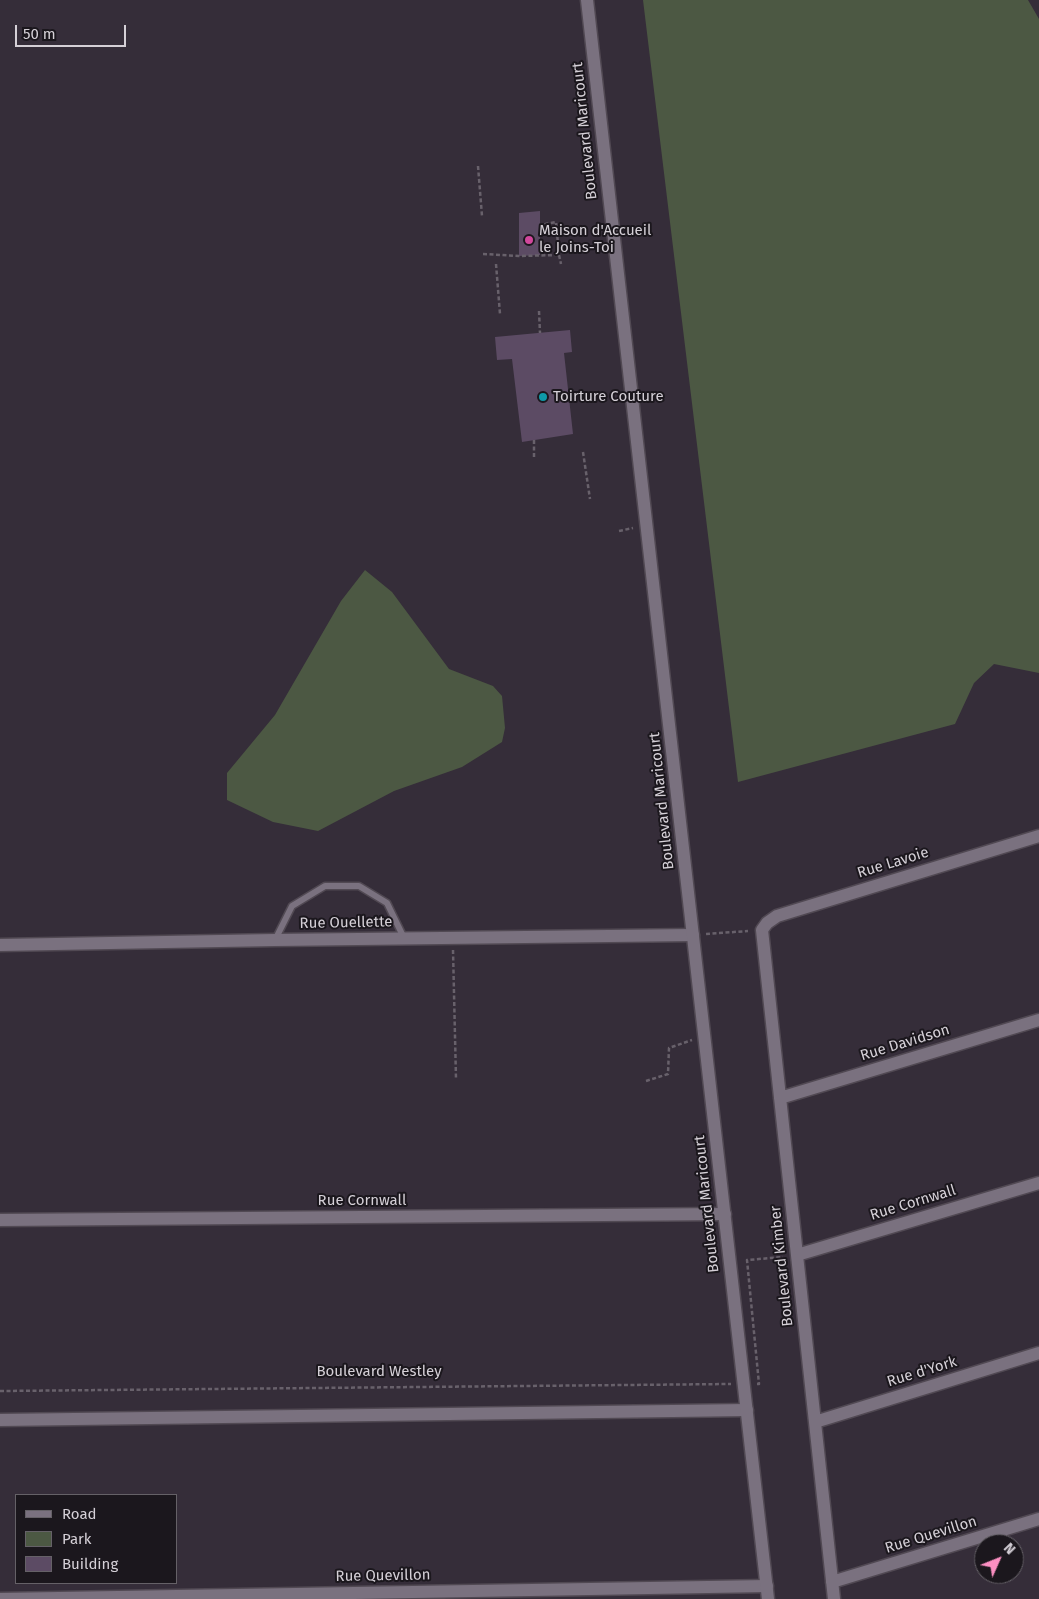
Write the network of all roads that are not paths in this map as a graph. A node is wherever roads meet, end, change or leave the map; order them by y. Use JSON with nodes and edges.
{"nodes":[{"id":1,"x":587,"y":0,"type":"edge"},
{"id":2,"x":1039,"y":836,"type":"edge"},
{"id":3,"x":756,"y":931,"type":"joint"},
{"id":4,"x":693,"y":935,"type":"junction"},
{"id":5,"x":404,"y":938,"type":"junction"},
{"id":6,"x":275,"y":940,"type":"junction"},
{"id":7,"x":0,"y":945,"type":"edge"},
{"id":8,"x":1039,"y":1020,"type":"edge"},
{"id":9,"x":780,"y":1098,"type":"junction"},
{"id":10,"x":1039,"y":1182,"type":"edge"},
{"id":11,"x":725,"y":1214,"type":"junction"},
{"id":12,"x":0,"y":1220,"type":"edge"},
{"id":13,"x":791,"y":1256,"type":"junction"},
{"id":14,"x":1039,"y":1354,"type":"edge"},
{"id":15,"x":747,"y":1410,"type":"junction"},
{"id":16,"x":0,"y":1420,"type":"edge"},
{"id":17,"x":815,"y":1422,"type":"junction"},
{"id":18,"x":1039,"y":1519,"type":"edge"},
{"id":19,"x":832,"y":1582,"type":"junction"},
{"id":20,"x":767,"y":1586,"type":"junction"},
{"id":21,"x":0,"y":1599,"type":"edge"},
{"id":22,"x":768,"y":1599,"type":"edge"},
{"id":23,"x":834,"y":1599,"type":"edge"}],
"edges":[{"from":1,"to":4,"type":"street","name":"Boulevard Maricourt"},
{"from":2,"to":3,"type":"street","name":"Rue Lavoie"},
{"from":3,"to":9,"type":"street","name":"Boulevard Kimber"},
{"from":4,"to":5,"type":"street","name":"Rue Ouellette"},
{"from":4,"to":11,"type":"street","name":"Boulevard Maricourt"},
{"from":5,"to":6,"type":"street","name":"Rue Ouellette"},
{"from":5,"to":6,"type":"lane"},
{"from":6,"to":7,"type":"street","name":"Rue Ouellette"},
{"from":8,"to":9,"type":"street","name":"Rue Davidson"},
{"from":9,"to":13,"type":"street","name":"Boulevard Kimber"},
{"from":10,"to":13,"type":"street","name":"Rue Cornwall"},
{"from":11,"to":12,"type":"street","name":"Rue Cornwall"},
{"from":11,"to":15,"type":"street","name":"Boulevard Maricourt"},
{"from":13,"to":17,"type":"street","name":"Boulevard Kimber"},
{"from":14,"to":17,"type":"street","name":"Rue d'York"},
{"from":15,"to":16,"type":"street"},
{"from":15,"to":20,"type":"street","name":"Boulevard Maricourt"},
{"from":17,"to":19,"type":"street","name":"Boulevard Kimber"},
{"from":18,"to":19,"type":"street","name":"Rue Quevillon"},
{"from":19,"to":23,"type":"street","name":"Boulevard Kimber"},
{"from":20,"to":21,"type":"street","name":"Rue Quevillon"},
{"from":20,"to":22,"type":"street","name":"Boulevard Maricourt"}]}
